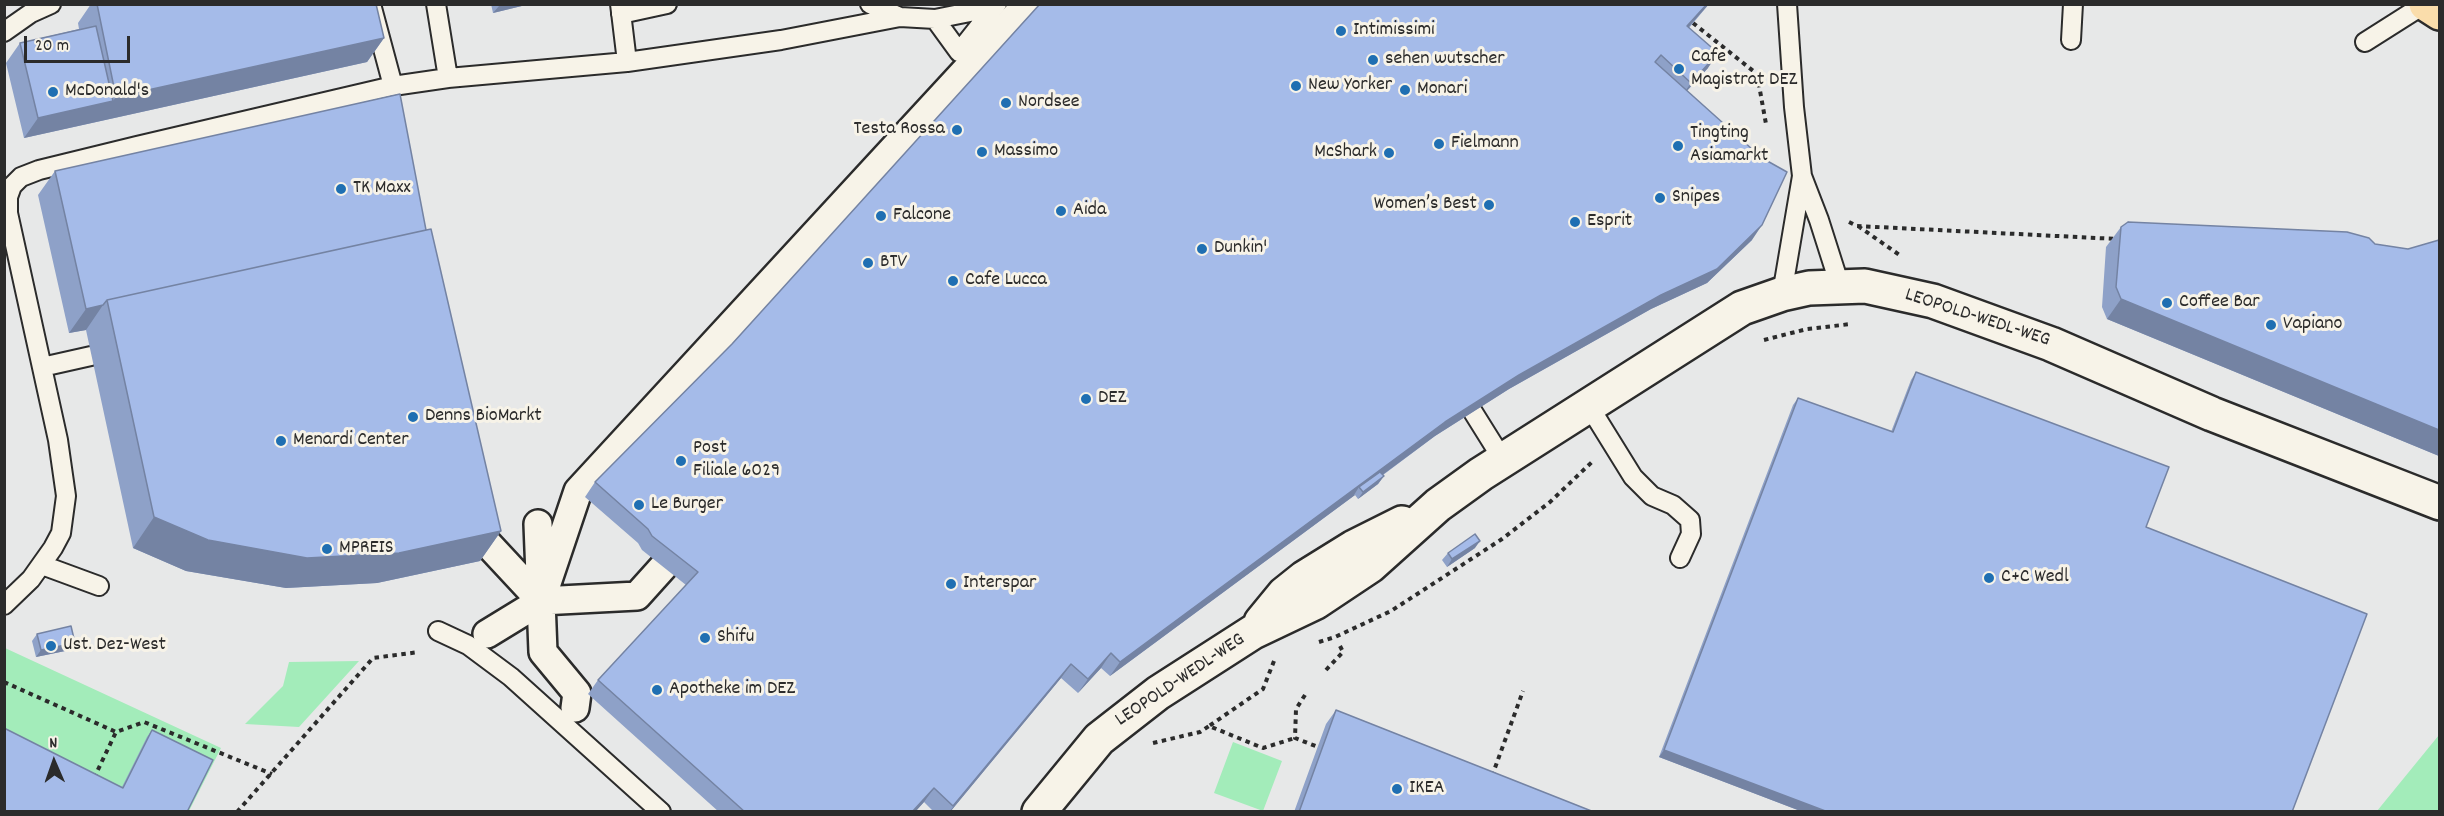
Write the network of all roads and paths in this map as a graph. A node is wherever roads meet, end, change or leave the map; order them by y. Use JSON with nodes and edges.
{"nodes":[{"id":1,"x":51,"y":4,"type":"edge"},
{"id":2,"x":371,"y":4,"type":"edge"},
{"id":3,"x":436,"y":4,"type":"edge"},
{"id":4,"x":667,"y":4,"type":"edge"},
{"id":5,"x":870,"y":4,"type":"edge"},
{"id":6,"x":1027,"y":4,"type":"edge"},
{"id":7,"x":1787,"y":4,"type":"edge"},
{"id":8,"x":2073,"y":4,"type":"edge"},
{"id":9,"x":2426,"y":4,"type":"edge"},
{"id":10,"x":996,"y":6,"type":"edge"},
{"id":11,"x":621,"y":9,"type":"edge"},
{"id":12,"x":899,"y":10,"type":"edge"},
{"id":13,"x":2439,"y":13,"type":"edge"},
{"id":14,"x":935,"y":19,"type":"junction"},
{"id":15,"x":11,"y":21,"type":"edge"},
{"id":16,"x":1693,"y":23,"type":"edge"},
{"id":17,"x":2071,"y":40,"type":"dead end"},
{"id":18,"x":2365,"y":42,"type":"dead end"},
{"id":19,"x":627,"y":62,"type":"junction"},
{"id":20,"x":448,"y":78,"type":"junction"},
{"id":21,"x":1792,"y":81,"type":"junction"},
{"id":22,"x":393,"y":86,"type":"junction"},
{"id":23,"x":1802,"y":176,"type":"junction"},
{"id":24,"x":8,"y":184,"type":"edge"},
{"id":25,"x":1840,"y":218,"type":"dead end"},
{"id":26,"x":2122,"y":239,"type":"edge"},
{"id":27,"x":1840,"y":286,"type":"junction"},
{"id":28,"x":1782,"y":294,"type":"junction"},
{"id":29,"x":1862,"y":324,"type":"dead end"},
{"id":30,"x":1754,"y":344,"type":"dead end"},
{"id":31,"x":91,"y":356,"type":"dead end"},
{"id":32,"x":42,"y":367,"type":"junction"},
{"id":33,"x":1589,"y":406,"type":"junction"},
{"id":34,"x":1473,"y":412,"type":"edge"},
{"id":35,"x":1503,"y":460,"type":"junction"},
{"id":36,"x":467,"y":487,"type":"edge"},
{"id":37,"x":2439,"y":503,"type":"edge"},
{"id":38,"x":538,"y":524,"type":"dead end"},
{"id":39,"x":1477,"y":544,"type":"edge"},
{"id":40,"x":1482,"y":552,"type":"dead end"},
{"id":41,"x":1680,"y":558,"type":"dead end"},
{"id":42,"x":42,"y":565,"type":"junction"},
{"id":43,"x":664,"y":566,"type":"dead end"},
{"id":44,"x":99,"y":586,"type":"dead end"},
{"id":45,"x":541,"y":601,"type":"junction"},
{"id":46,"x":4,"y":605,"type":"edge"},
{"id":47,"x":438,"y":631,"type":"dead end"},
{"id":48,"x":477,"y":640,"type":"junction"},
{"id":49,"x":1340,"y":646,"type":"dead end"},
{"id":50,"x":1277,"y":654,"type":"dead end"},
{"id":51,"x":1326,"y":670,"type":"dead end"},
{"id":52,"x":4,"y":682,"type":"edge"},
{"id":53,"x":1523,"y":691,"type":"dead end"},
{"id":54,"x":1305,"y":695,"type":"dead end"},
{"id":55,"x":575,"y":708,"type":"dead end"},
{"id":56,"x":1209,"y":726,"type":"junction"},
{"id":57,"x":116,"y":732,"type":"junction"},
{"id":58,"x":1295,"y":738,"type":"junction"},
{"id":59,"x":1146,"y":745,"type":"dead end"},
{"id":60,"x":1318,"y":747,"type":"dead end"},
{"id":61,"x":272,"y":774,"type":"junction"},
{"id":62,"x":1491,"y":779,"type":"edge"},
{"id":63,"x":92,"y":782,"type":"edge"},
{"id":64,"x":237,"y":812,"type":"edge"},
{"id":65,"x":661,"y":812,"type":"edge"},
{"id":66,"x":1039,"y":812,"type":"edge"}],
"edges":[{"from":1,"to":15,"type":"lane"},
{"from":2,"to":22,"type":"lane"},
{"from":3,"to":20,"type":"lane"},
{"from":4,"to":11,"type":"lane"},
{"from":5,"to":12,"type":"lane"},
{"from":6,"to":45,"type":"street"},
{"from":7,"to":21,"type":"lane"},
{"from":8,"to":17,"type":"lane"},
{"from":9,"to":13,"type":"main road"},
{"from":9,"to":18,"type":"lane"},
{"from":10,"to":14,"type":"lane"},
{"from":10,"to":14,"type":"lane"},
{"from":11,"to":19,"type":"lane"},
{"from":12,"to":14,"type":"lane"},
{"from":12,"to":19,"type":"lane"},
{"from":16,"to":21,"type":"path"},
{"from":19,"to":20,"type":"lane"},
{"from":20,"to":22,"type":"lane"},
{"from":21,"to":23,"type":"lane"},
{"from":22,"to":24,"type":"lane"},
{"from":23,"to":27,"type":"lane"},
{"from":23,"to":28,"type":"lane"},
{"from":24,"to":32,"type":"lane"},
{"from":25,"to":26,"type":"path"},
{"from":27,"to":28,"type":"street","name":"LEOPOLD-WEDL-WEG"},
{"from":27,"to":37,"type":"street","name":"LEOPOLD-WEDL-WEG"},
{"from":28,"to":33,"type":"street","name":"LEOPOLD-WEDL-WEG"},
{"from":29,"to":30,"type":"path"},
{"from":31,"to":32,"type":"lane"},
{"from":32,"to":42,"type":"lane"},
{"from":33,"to":35,"type":"street","name":"LEOPOLD-WEDL-WEG"},
{"from":33,"to":41,"type":"lane"},
{"from":34,"to":35,"type":"lane"},
{"from":35,"to":66,"type":"street","name":"LEOPOLD-WEDL-WEG"},
{"from":36,"to":45,"type":"street"},
{"from":38,"to":45,"type":"street"},
{"from":39,"to":40,"type":"path"},
{"from":42,"to":44,"type":"lane"},
{"from":42,"to":46,"type":"lane"},
{"from":43,"to":45,"type":"street"},
{"from":45,"to":48,"type":"street"},
{"from":45,"to":55,"type":"street"},
{"from":47,"to":48,"type":"lane"},
{"from":48,"to":61,"type":"path"},
{"from":48,"to":65,"type":"lane"},
{"from":49,"to":51,"type":"path"},
{"from":50,"to":56,"type":"path"},
{"from":52,"to":57,"type":"path"},
{"from":53,"to":62,"type":"path"},
{"from":54,"to":58,"type":"path"},
{"from":56,"to":58,"type":"path"},
{"from":56,"to":59,"type":"path"},
{"from":57,"to":61,"type":"path"},
{"from":57,"to":63,"type":"path"},
{"from":58,"to":60,"type":"path"},
{"from":61,"to":64,"type":"path"}]}
